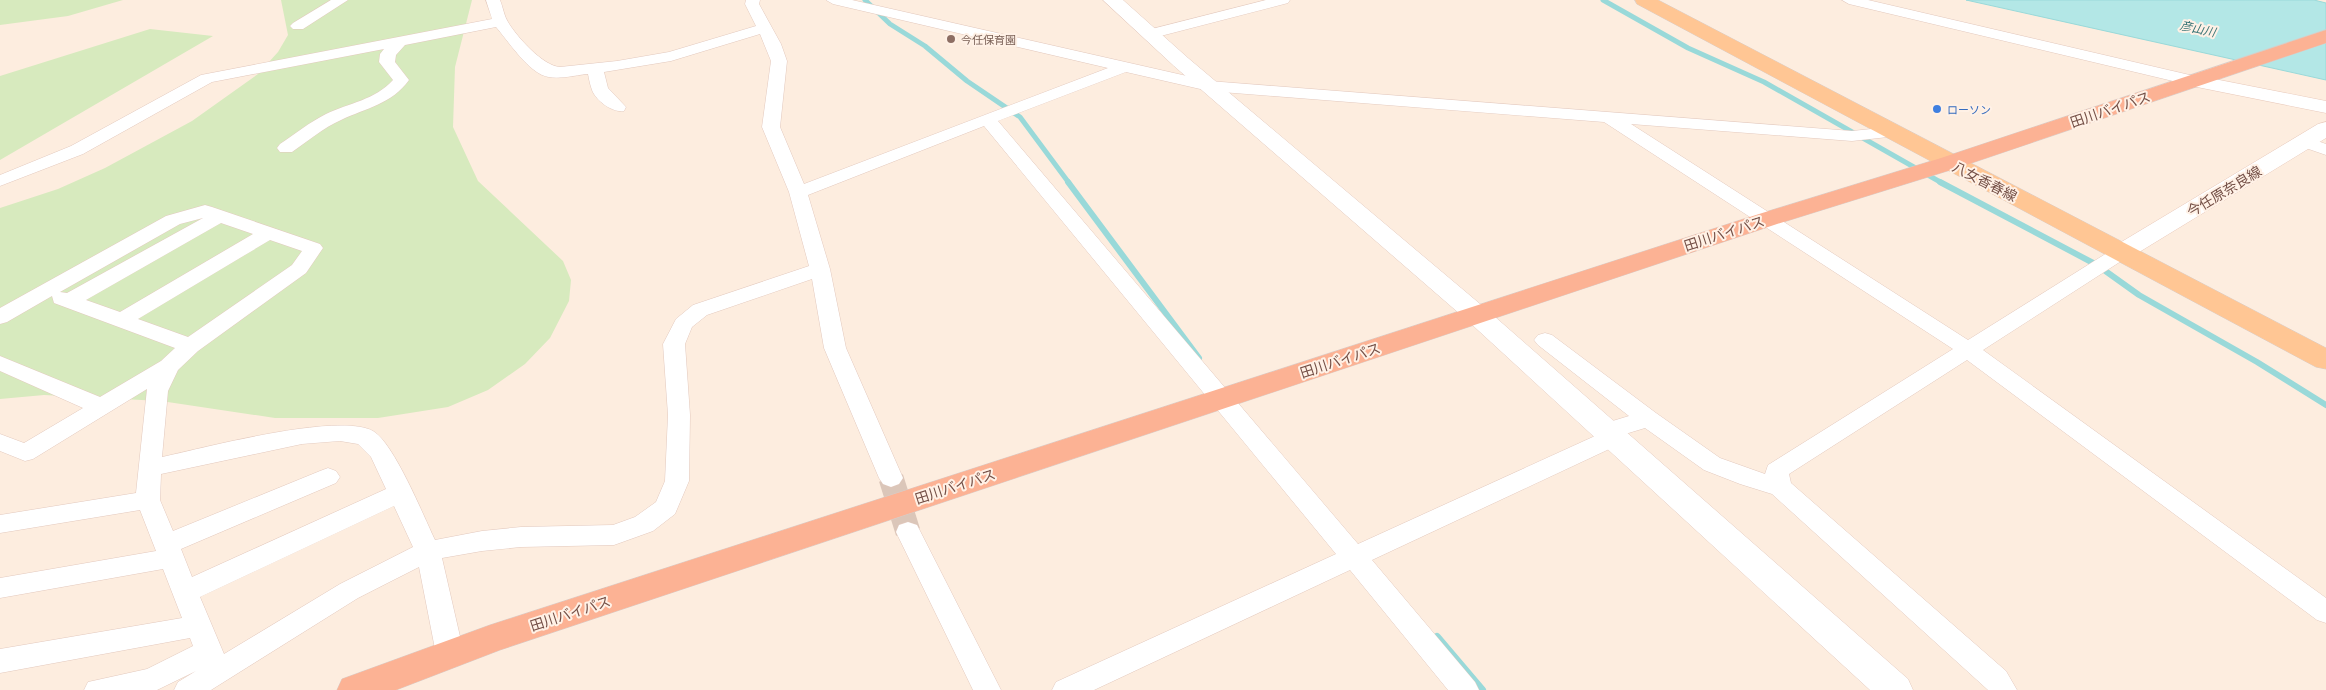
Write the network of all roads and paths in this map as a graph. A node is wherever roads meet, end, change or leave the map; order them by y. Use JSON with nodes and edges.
{"nodes":[{"id":1,"x":341,"y":0,"type":"edge"},
{"id":2,"x":493,"y":0,"type":"edge"},
{"id":3,"x":753,"y":0,"type":"edge"},
{"id":4,"x":833,"y":0,"type":"edge"},
{"id":5,"x":1112,"y":0,"type":"edge"},
{"id":6,"x":1283,"y":0,"type":"edge"},
{"id":7,"x":1644,"y":0,"type":"edge"},
{"id":8,"x":1849,"y":0,"type":"edge"},
{"id":9,"x":500,"y":22,"type":"junction"},
{"id":10,"x":298,"y":26,"type":"dead end"},
{"id":11,"x":765,"y":28,"type":"junction"},
{"id":12,"x":1150,"y":34,"type":"junction"},
{"id":13,"x":2326,"y":36,"type":"edge"},
{"id":14,"x":401,"y":40,"type":"junction"},
{"id":15,"x":1124,"y":67,"type":"junction"},
{"id":16,"x":595,"y":68,"type":"junction"},
{"id":17,"x":2200,"y":79,"type":"junction"},
{"id":18,"x":1209,"y":86,"type":"junction"},
{"id":19,"x":618,"y":107,"type":"dead end"},
{"id":20,"x":2326,"y":107,"type":"edge"},
{"id":21,"x":1608,"y":117,"type":"junction"},
{"id":22,"x":987,"y":119,"type":"junction"},
{"id":23,"x":2326,"y":129,"type":"edge"},
{"id":24,"x":1891,"y":132,"type":"junction"},
{"id":25,"x":2316,"y":146,"type":"edge"},
{"id":26,"x":286,"y":148,"type":"dead end"},
{"id":27,"x":1949,"y":163,"type":"junction"},
{"id":28,"x":0,"y":181,"type":"edge"},
{"id":29,"x":798,"y":192,"type":"junction"},
{"id":30,"x":219,"y":216,"type":"junction"},
{"id":31,"x":1768,"y":219,"type":"junction"},
{"id":32,"x":268,"y":233,"type":"junction"},
{"id":33,"x":2122,"y":252,"type":"junction"},
{"id":34,"x":820,"y":269,"type":"junction"},
{"id":35,"x":45,"y":292,"type":"junction"},
{"id":36,"x":69,"y":301,"type":"junction"},
{"id":37,"x":1477,"y":315,"type":"junction"},
{"id":38,"x":0,"y":317,"type":"edge"},
{"id":39,"x":122,"y":320,"type":"junction"},
{"id":40,"x":1544,"y":340,"type":"dead end"},
{"id":41,"x":190,"y":346,"type":"junction"},
{"id":42,"x":1967,"y":350,"type":"junction"},
{"id":43,"x":2326,"y":360,"type":"edge"},
{"id":44,"x":0,"y":363,"type":"edge"},
{"id":45,"x":169,"y":366,"type":"junction"},
{"id":46,"x":1220,"y":399,"type":"junction"},
{"id":47,"x":102,"y":406,"type":"junction"},
{"id":48,"x":1648,"y":419,"type":"junction"},
{"id":49,"x":1608,"y":435,"type":"junction"},
{"id":50,"x":0,"y":442,"type":"edge"},
{"id":51,"x":149,"y":468,"type":"junction"},
{"id":52,"x":328,"y":476,"type":"dead end"},
{"id":53,"x":891,"y":478,"type":"tunnel mouth"},
{"id":54,"x":1780,"y":486,"type":"junction"},
{"id":55,"x":400,"y":493,"type":"junction"},
{"id":56,"x":148,"y":500,"type":"junction"},
{"id":57,"x":0,"y":524,"type":"edge"},
{"id":58,"x":908,"y":532,"type":"tunnel mouth"},
{"id":59,"x":428,"y":551,"type":"junction"},
{"id":60,"x":168,"y":552,"type":"junction"},
{"id":61,"x":1355,"y":557,"type":"junction"},
{"id":62,"x":0,"y":588,"type":"edge"},
{"id":63,"x":185,"y":592,"type":"junction"},
{"id":64,"x":2326,"y":612,"type":"edge"},
{"id":65,"x":199,"y":626,"type":"junction"},
{"id":66,"x":450,"y":654,"type":"junction"},
{"id":67,"x":0,"y":662,"type":"edge"},
{"id":68,"x":214,"y":662,"type":"junction"},
{"id":69,"x":98,"y":690,"type":"edge"},
{"id":70,"x":188,"y":690,"type":"edge"},
{"id":71,"x":355,"y":690,"type":"edge"},
{"id":72,"x":987,"y":690,"type":"edge"},
{"id":73,"x":1066,"y":690,"type":"edge"},
{"id":74,"x":1465,"y":690,"type":"edge"},
{"id":75,"x":1895,"y":690,"type":"edge"},
{"id":76,"x":2004,"y":690,"type":"edge"}],
"edges":[{"from":1,"to":10,"type":"street"},
{"from":2,"to":9,"type":"street"},
{"from":3,"to":11,"type":"street"},
{"from":4,"to":15,"type":"street"},
{"from":5,"to":12,"type":"street"},
{"from":6,"to":12,"type":"street"},
{"from":7,"to":24,"type":"main road","name":"八女香春線"},
{"from":8,"to":17,"type":"street"},
{"from":9,"to":14,"type":"street"},
{"from":9,"to":16,"type":"street"},
{"from":11,"to":16,"type":"street"},
{"from":11,"to":29,"type":"street"},
{"from":12,"to":18,"type":"street"},
{"from":13,"to":17,"type":"highway","name":"田川バイパス"},
{"from":14,"to":26,"type":"street"},
{"from":14,"to":28,"type":"street"},
{"from":15,"to":18,"type":"street"},
{"from":15,"to":22,"type":"street"},
{"from":16,"to":19,"type":"street"},
{"from":17,"to":20,"type":"street"},
{"from":17,"to":27,"type":"highway","name":"田川バイパス"},
{"from":18,"to":21,"type":"street"},
{"from":18,"to":37,"type":"street"},
{"from":21,"to":24,"type":"street"},
{"from":21,"to":31,"type":"street"},
{"from":22,"to":29,"type":"street"},
{"from":22,"to":46,"type":"street"},
{"from":23,"to":25,"type":"street","name":"今任原奈良線"},
{"from":24,"to":27,"type":"main road","name":"八女香春線"},
{"from":25,"to":33,"type":"street","name":"今任原奈良線"},
{"from":27,"to":31,"type":"highway","name":"田川バイパス"},
{"from":27,"to":33,"type":"main road","name":"八女香春線"},
{"from":29,"to":34,"type":"street"},
{"from":30,"to":32,"type":"street"},
{"from":30,"to":35,"type":"street"},
{"from":30,"to":36,"type":"street"},
{"from":31,"to":37,"type":"highway","name":"田川バイパス"},
{"from":31,"to":42,"type":"street"},
{"from":32,"to":39,"type":"street"},
{"from":32,"to":41,"type":"street"},
{"from":33,"to":42,"type":"street"},
{"from":33,"to":43,"type":"main road","name":"八女香春線"},
{"from":34,"to":53,"type":"street"},
{"from":34,"to":59,"type":"street"},
{"from":35,"to":36,"type":"street"},
{"from":35,"to":38,"type":"street"},
{"from":36,"to":39,"type":"street"},
{"from":37,"to":46,"type":"highway","name":"田川バイパス"},
{"from":37,"to":49,"type":"street"},
{"from":39,"to":41,"type":"street"},
{"from":40,"to":48,"type":"street"},
{"from":41,"to":45,"type":"street"},
{"from":42,"to":54,"type":"street"},
{"from":42,"to":64,"type":"street"},
{"from":44,"to":47,"type":"street"},
{"from":45,"to":47,"type":"street"},
{"from":45,"to":51,"type":"street"},
{"from":46,"to":61,"type":"street"},
{"from":46,"to":66,"type":"highway","name":"田川バイパス"},
{"from":47,"to":50,"type":"street"},
{"from":48,"to":49,"type":"street"},
{"from":48,"to":54,"type":"street"},
{"from":49,"to":61,"type":"street"},
{"from":49,"to":75,"type":"street"},
{"from":51,"to":55,"type":"street"},
{"from":51,"to":56,"type":"street"},
{"from":52,"to":60,"type":"street"},
{"from":54,"to":76,"type":"street"},
{"from":55,"to":59,"type":"street"},
{"from":55,"to":63,"type":"street"},
{"from":56,"to":57,"type":"street"},
{"from":56,"to":60,"type":"street"},
{"from":58,"to":72,"type":"street"},
{"from":59,"to":66,"type":"street"},
{"from":59,"to":68,"type":"street"},
{"from":60,"to":62,"type":"street"},
{"from":60,"to":63,"type":"street"},
{"from":61,"to":73,"type":"street"},
{"from":61,"to":74,"type":"street"},
{"from":63,"to":65,"type":"street"},
{"from":65,"to":67,"type":"street"},
{"from":65,"to":68,"type":"street"},
{"from":66,"to":71,"type":"highway","name":"田川バイパス"},
{"from":68,"to":69,"type":"street"},
{"from":68,"to":70,"type":"street"}]}
